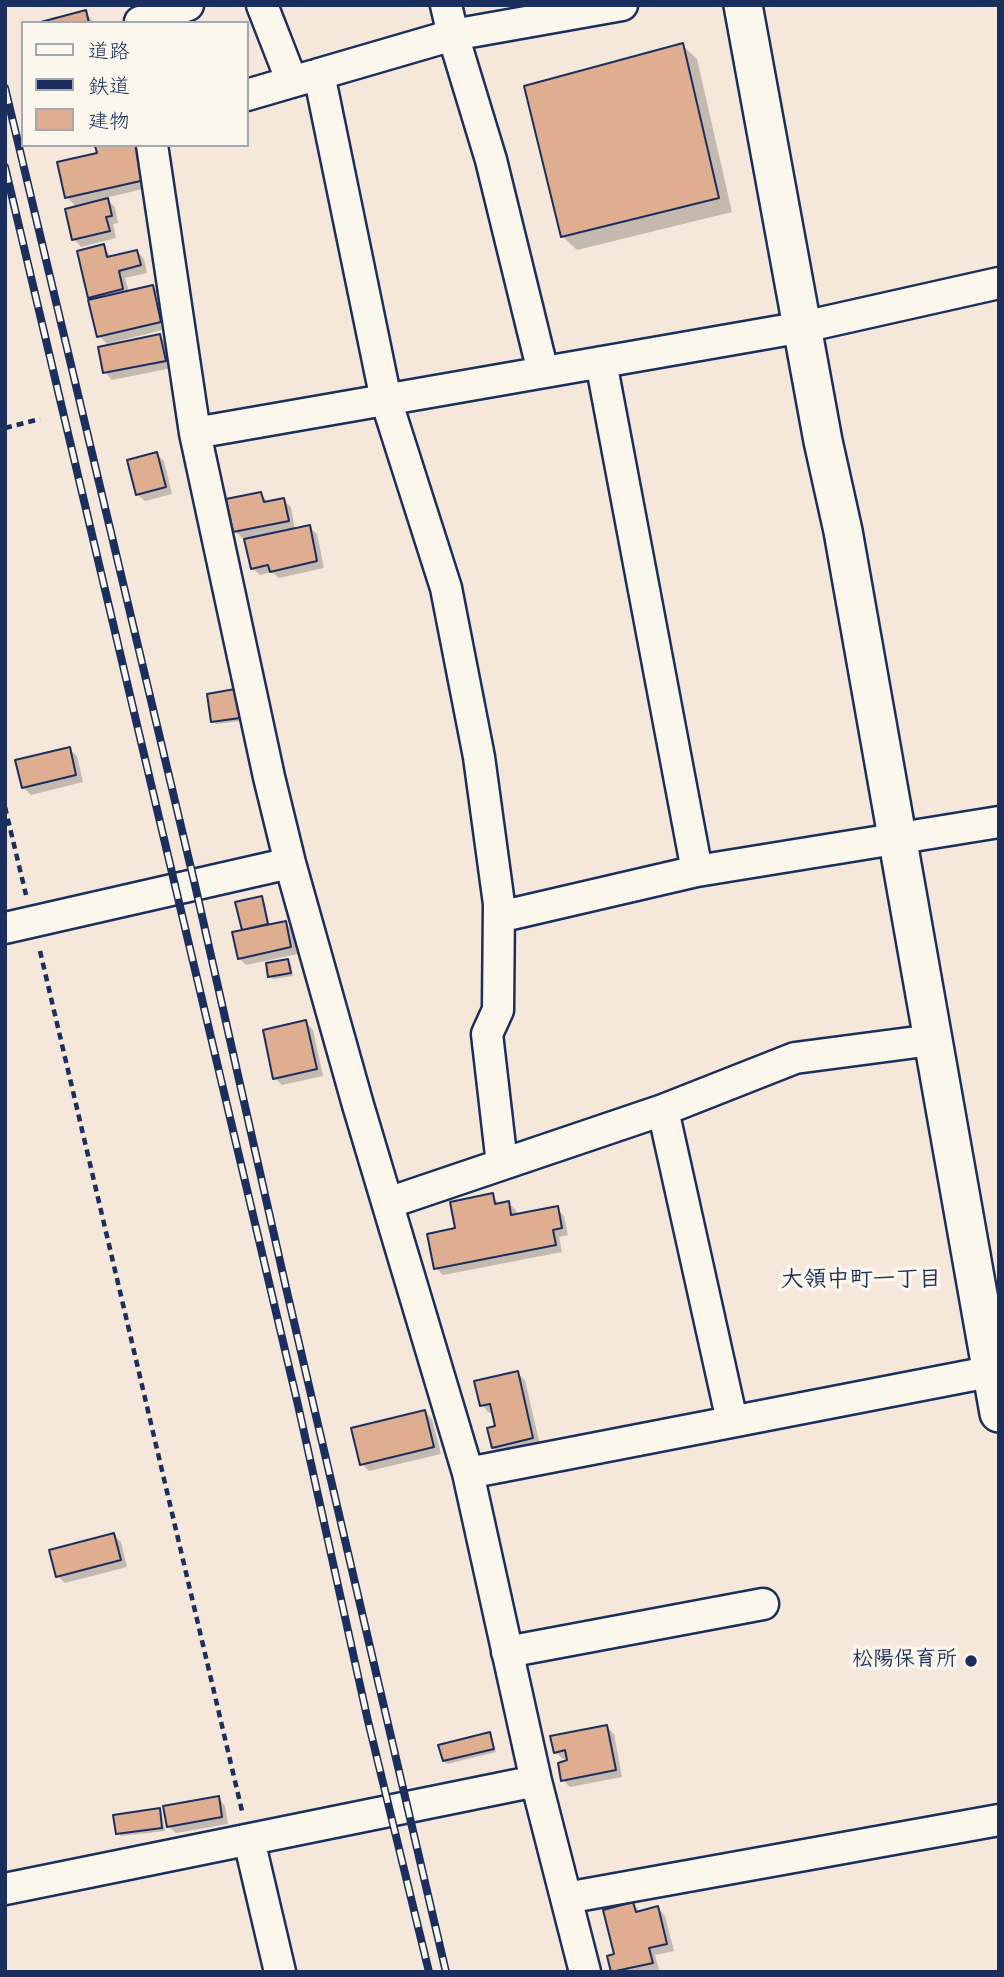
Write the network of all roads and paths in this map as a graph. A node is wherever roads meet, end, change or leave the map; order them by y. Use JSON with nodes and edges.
{"nodes":[{"id":1,"x":188,"y":5,"type":"edge"},
{"id":2,"x":262,"y":5,"type":"edge"},
{"id":3,"x":446,"y":5,"type":"edge"},
{"id":4,"x":622,"y":5,"type":"edge"},
{"id":5,"x":743,"y":5,"type":"edge"},
{"id":6,"x":145,"y":21,"type":"edge"},
{"id":7,"x":453,"y":35,"type":"junction"},
{"id":8,"x":305,"y":78,"type":"junction"},
{"id":9,"x":248,"y":95,"type":"edge"},
{"id":10,"x":152,"y":147,"type":"edge"},
{"id":11,"x":999,"y":283,"type":"edge"},
{"id":12,"x":803,"y":327,"type":"junction"},
{"id":13,"x":601,"y":362,"type":"junction"},
{"id":14,"x":543,"y":372,"type":"junction"},
{"id":15,"x":386,"y":400,"type":"junction"},
{"id":16,"x":40,"y":419,"type":"dead end"},
{"id":17,"x":5,"y":428,"type":"edge"},
{"id":18,"x":195,"y":433,"type":"junction"},
{"id":19,"x":5,"y":807,"type":"edge"},
{"id":20,"x":999,"y":822,"type":"edge"},
{"id":21,"x":896,"y":839,"type":"junction"},
{"id":22,"x":290,"y":863,"type":"junction"},
{"id":23,"x":697,"y":871,"type":"junction"},
{"id":24,"x":499,"y":917,"type":"junction"},
{"id":25,"x":19,"y":925,"type":"edge"},
{"id":26,"x":932,"y":1040,"type":"junction"},
{"id":27,"x":663,"y":1110,"type":"junction"},
{"id":28,"x":502,"y":1164,"type":"junction"},
{"id":29,"x":388,"y":1203,"type":"junction"},
{"id":30,"x":995,"y":1371,"type":"edge"},
{"id":31,"x":999,"y":1413,"type":"edge"},
{"id":32,"x":732,"y":1421,"type":"junction"},
{"id":33,"x":467,"y":1473,"type":"junction"},
{"id":34,"x":763,"y":1604,"type":"dead end"},
{"id":35,"x":507,"y":1652,"type":"junction"},
{"id":36,"x":536,"y":1781,"type":"junction"},
{"id":37,"x":999,"y":1820,"type":"edge"},
{"id":38,"x":249,"y":1839,"type":"junction"},
{"id":39,"x":5,"y":1889,"type":"edge"},
{"id":40,"x":566,"y":1898,"type":"junction"},
{"id":41,"x":280,"y":1972,"type":"edge"},
{"id":42,"x":585,"y":1972,"type":"edge"}],
"edges":[{"from":1,"to":6,"type":"street"},
{"from":2,"to":8,"type":"street"},
{"from":3,"to":7,"type":"street"},
{"from":4,"to":7,"type":"street"},
{"from":5,"to":12,"type":"street"},
{"from":7,"to":8,"type":"street"},
{"from":7,"to":14,"type":"street"},
{"from":8,"to":9,"type":"street"},
{"from":8,"to":15,"type":"street"},
{"from":10,"to":18,"type":"street"},
{"from":11,"to":12,"type":"street"},
{"from":12,"to":13,"type":"street"},
{"from":12,"to":21,"type":"street"},
{"from":13,"to":14,"type":"street"},
{"from":13,"to":23,"type":"street"},
{"from":14,"to":15,"type":"street"},
{"from":15,"to":18,"type":"street"},
{"from":15,"to":24,"type":"street"},
{"from":16,"to":17,"type":"path"},
{"from":18,"to":22,"type":"street"},
{"from":19,"to":25,"type":"path"},
{"from":20,"to":21,"type":"street"},
{"from":21,"to":23,"type":"street"},
{"from":21,"to":26,"type":"street"},
{"from":22,"to":25,"type":"street"},
{"from":22,"to":29,"type":"street"},
{"from":23,"to":24,"type":"street"},
{"from":24,"to":28,"type":"street"},
{"from":25,"to":38,"type":"path"},
{"from":26,"to":27,"type":"street"},
{"from":26,"to":30,"type":"street"},
{"from":27,"to":28,"type":"street"},
{"from":27,"to":32,"type":"street"},
{"from":28,"to":29,"type":"street"},
{"from":29,"to":33,"type":"street"},
{"from":30,"to":31,"type":"street"},
{"from":30,"to":32,"type":"street"},
{"from":32,"to":33,"type":"street"},
{"from":33,"to":35,"type":"street"},
{"from":34,"to":35,"type":"street"},
{"from":35,"to":36,"type":"street"},
{"from":36,"to":38,"type":"street"},
{"from":36,"to":40,"type":"street"},
{"from":37,"to":40,"type":"street"},
{"from":38,"to":39,"type":"street"},
{"from":38,"to":41,"type":"street"},
{"from":40,"to":42,"type":"street"}]}
